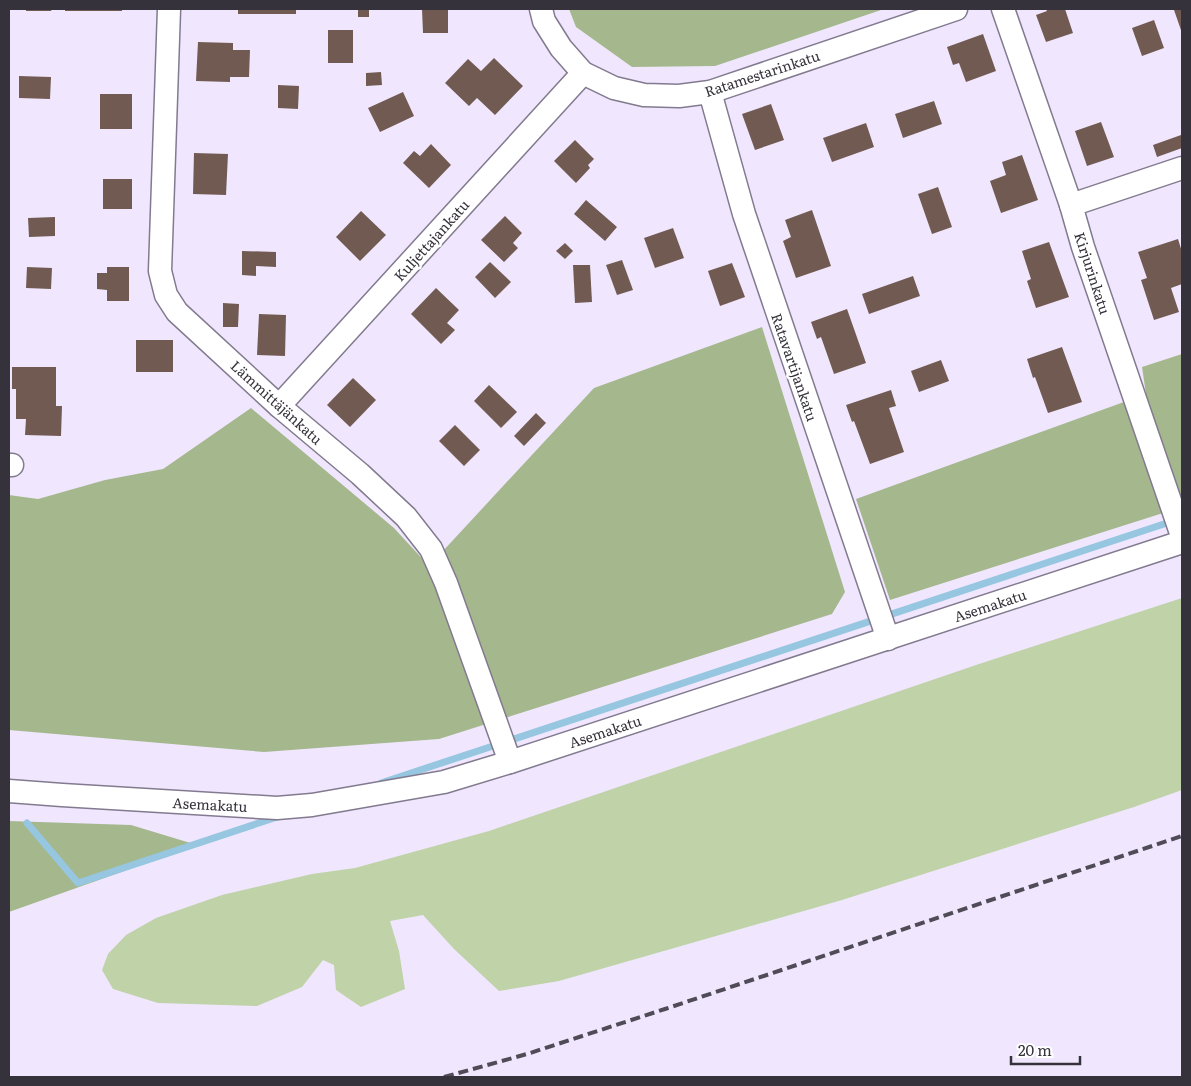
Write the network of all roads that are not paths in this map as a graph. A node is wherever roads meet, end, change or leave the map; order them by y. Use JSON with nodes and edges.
{"nodes":[{"id":1,"x":169,"y":9,"type":"edge"},
{"id":2,"x":541,"y":9,"type":"edge"},
{"id":3,"x":956,"y":9,"type":"edge"},
{"id":4,"x":1003,"y":9,"type":"edge"},
{"id":5,"x":583,"y":73,"type":"junction"},
{"id":6,"x":710,"y":92,"type":"junction"},
{"id":7,"x":1182,"y":168,"type":"edge"},
{"id":8,"x":1071,"y":206,"type":"junction"},
{"id":9,"x":279,"y":406,"type":"junction"},
{"id":10,"x":1182,"y":536,"type":"edge"},
{"id":11,"x":1182,"y":542,"type":"edge"},
{"id":12,"x":888,"y":640,"type":"junction"},
{"id":13,"x":510,"y":762,"type":"junction"},
{"id":14,"x":9,"y":791,"type":"edge"}],
"edges":[{"from":1,"to":9,"type":"street","name":"Lämmittäjänkatu"},
{"from":2,"to":5,"type":"street","name":"Ratamestarinkatu"},
{"from":3,"to":6,"type":"street","name":"Ratamestarinkatu"},
{"from":4,"to":8,"type":"street","name":"Kirjurinkatu"},
{"from":5,"to":6,"type":"street","name":"Ratamestarinkatu"},
{"from":5,"to":9,"type":"street","name":"Kuljettajankatu"},
{"from":6,"to":12,"type":"street","name":"Ratavartijankatu"},
{"from":7,"to":8,"type":"street"},
{"from":8,"to":10,"type":"street","name":"Kirjurinkatu"},
{"from":9,"to":13,"type":"street","name":"Lämmittäjänkatu"},
{"from":11,"to":12,"type":"street","name":"Asemakatu"},
{"from":12,"to":13,"type":"street","name":"Asemakatu"},
{"from":13,"to":14,"type":"street","name":"Asemakatu"}]}
